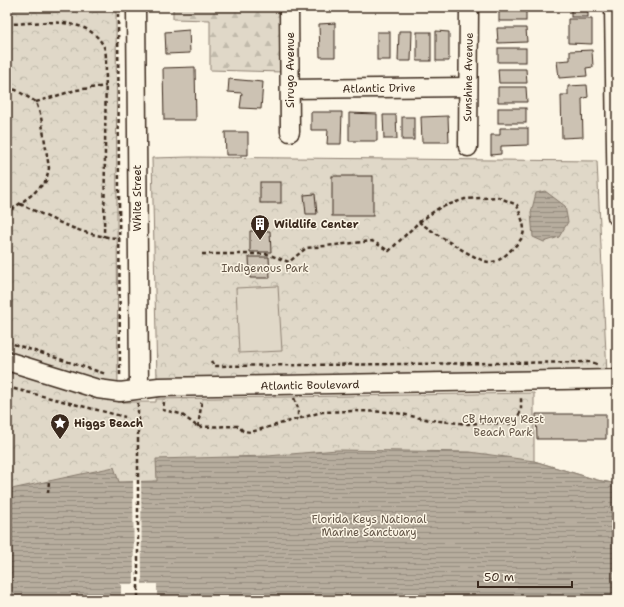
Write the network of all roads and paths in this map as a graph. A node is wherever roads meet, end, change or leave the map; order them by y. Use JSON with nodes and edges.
{"nodes":[{"id":1,"x":118,"y":7,"type":"edge"},
{"id":2,"x":136,"y":7,"type":"edge"},
{"id":3,"x":289,"y":7,"type":"edge"},
{"id":4,"x":469,"y":7,"type":"edge"},
{"id":5,"x":614,"y":7,"type":"edge"},
{"id":6,"x":7,"y":24,"type":"edge"},
{"id":7,"x":106,"y":86,"type":"junction"},
{"id":8,"x":468,"y":87,"type":"junction"},
{"id":9,"x":7,"y":88,"type":"edge"},
{"id":10,"x":290,"y":89,"type":"junction"},
{"id":11,"x":616,"y":90,"type":"edge"},
{"id":12,"x":36,"y":102,"type":"junction"},
{"id":13,"x":290,"y":132,"type":"dead end"},
{"id":14,"x":468,"y":147,"type":"dead end"},
{"id":15,"x":20,"y":204,"type":"junction"},
{"id":16,"x":7,"y":210,"type":"edge"},
{"id":17,"x":617,"y":216,"type":"edge"},
{"id":18,"x":419,"y":222,"type":"junction"},
{"id":19,"x":104,"y":237,"type":"junction"},
{"id":20,"x":128,"y":238,"type":"junction"},
{"id":21,"x":202,"y":254,"type":"dead end"},
{"id":22,"x":7,"y":342,"type":"edge"},
{"id":23,"x":7,"y":361,"type":"edge"},
{"id":24,"x":211,"y":361,"type":"dead end"},
{"id":25,"x":601,"y":368,"type":"dead end"},
{"id":26,"x":617,"y":380,"type":"edge"},
{"id":27,"x":7,"y":387,"type":"edge"},
{"id":28,"x":521,"y":394,"type":"dead end"},
{"id":29,"x":138,"y":396,"type":"junction"},
{"id":30,"x":294,"y":397,"type":"dead end"},
{"id":31,"x":202,"y":398,"type":"dead end"},
{"id":32,"x":164,"y":399,"type":"dead end"},
{"id":33,"x":125,"y":417,"type":"dead end"},
{"id":34,"x":298,"y":419,"type":"junction"},
{"id":35,"x":198,"y":427,"type":"junction"},
{"id":36,"x":49,"y":481,"type":"dead end"},
{"id":37,"x":48,"y":492,"type":"dead end"},
{"id":38,"x":138,"y":600,"type":"edge"}],
"edges":[{"from":1,"to":20,"type":"path"},
{"from":2,"to":20,"type":"street","name":"White Street"},
{"from":3,"to":10,"type":"street","name":"Sirugo Avenue"},
{"from":4,"to":8,"type":"street","name":"Sunshine Avenue"},
{"from":5,"to":11,"type":"street"},
{"from":6,"to":7,"type":"path"},
{"from":7,"to":12,"type":"path"},
{"from":7,"to":19,"type":"path"},
{"from":8,"to":10,"type":"street","name":"Atlantic Drive"},
{"from":8,"to":14,"type":"street","name":"Sunshine Avenue"},
{"from":9,"to":12,"type":"path"},
{"from":10,"to":13,"type":"street","name":"Sirugo Avenue"},
{"from":11,"to":17,"type":"street"},
{"from":12,"to":15,"type":"path"},
{"from":15,"to":16,"type":"path"},
{"from":15,"to":19,"type":"path"},
{"from":18,"to":18,"type":"path"},
{"from":18,"to":21,"type":"path"},
{"from":19,"to":20,"type":"path"},
{"from":20,"to":22,"type":"path"},
{"from":20,"to":29,"type":"street","name":"White Street"},
{"from":23,"to":29,"type":"street","name":"Atlantic Boulevard"},
{"from":24,"to":25,"type":"path"},
{"from":26,"to":29,"type":"street","name":"Atlantic Boulevard"},
{"from":27,"to":33,"type":"path"},
{"from":28,"to":34,"type":"path"},
{"from":29,"to":38,"type":"path"},
{"from":30,"to":34,"type":"path"},
{"from":31,"to":35,"type":"path"},
{"from":32,"to":35,"type":"path"},
{"from":34,"to":35,"type":"path"},
{"from":36,"to":37,"type":"path"}]}
